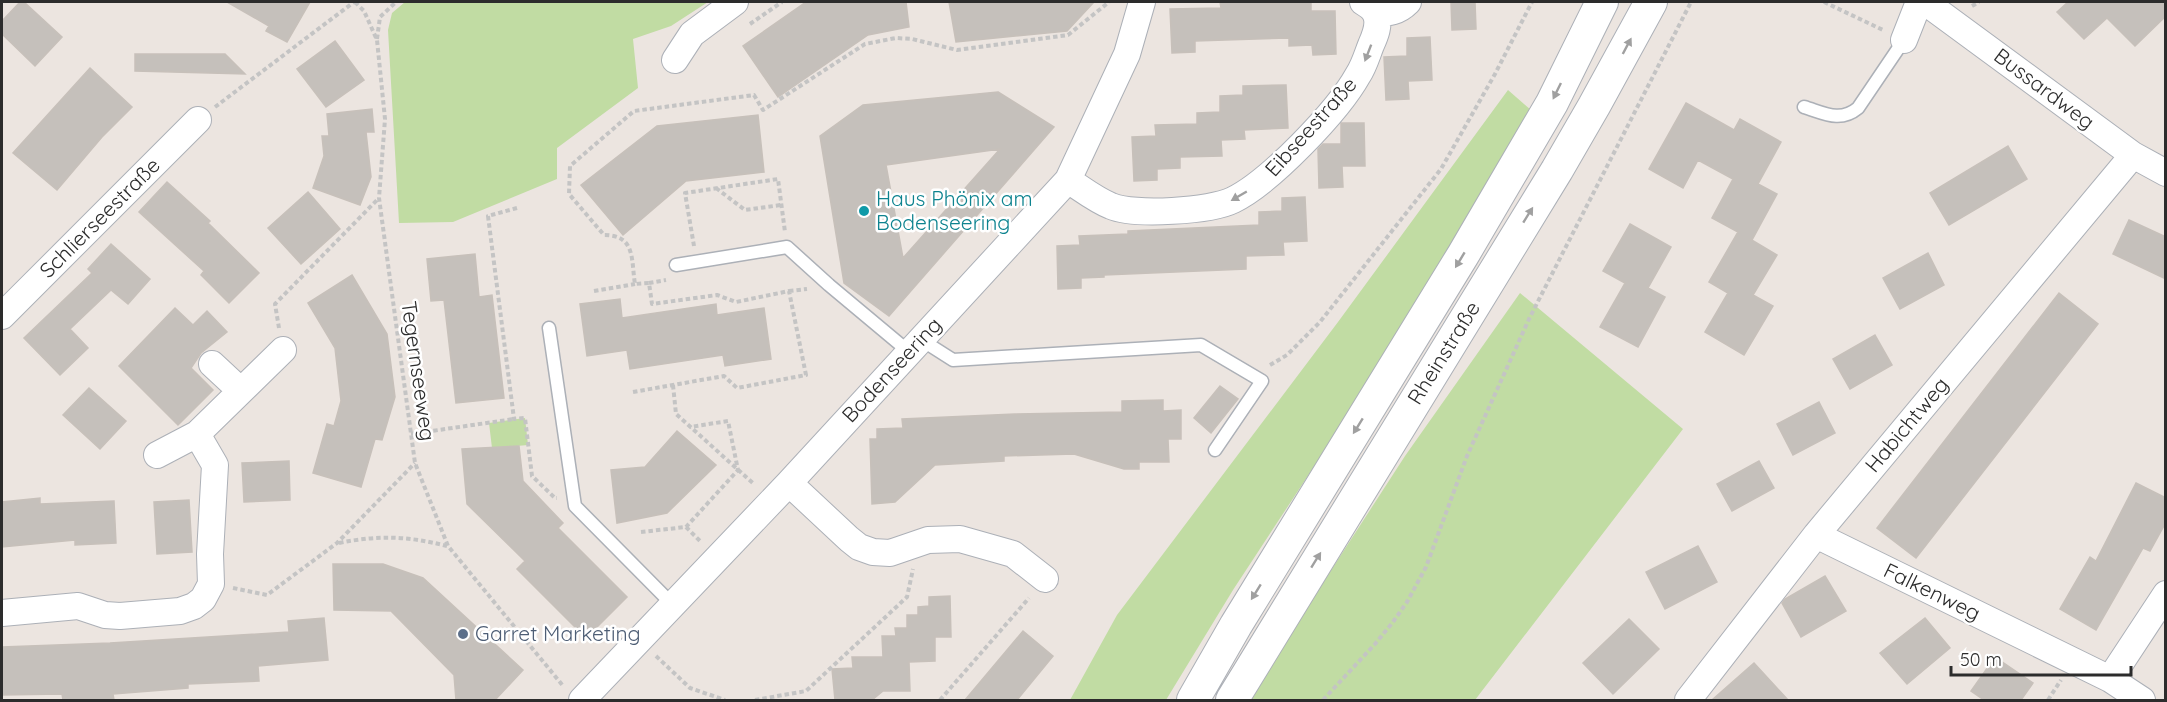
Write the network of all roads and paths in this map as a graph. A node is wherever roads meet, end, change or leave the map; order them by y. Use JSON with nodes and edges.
{"nodes":[{"id":1,"x":354,"y":2,"type":"edge"},
{"id":2,"x":396,"y":2,"type":"edge"},
{"id":3,"x":735,"y":2,"type":"edge"},
{"id":4,"x":782,"y":2,"type":"edge"},
{"id":5,"x":1109,"y":2,"type":"edge"},
{"id":6,"x":1142,"y":2,"type":"edge"},
{"id":7,"x":1408,"y":2,"type":"edge"},
{"id":8,"x":1532,"y":2,"type":"edge"},
{"id":9,"x":1586,"y":2,"type":"edge"},
{"id":10,"x":1602,"y":2,"type":"edge"},
{"id":11,"x":1651,"y":2,"type":"edge"},
{"id":12,"x":1691,"y":2,"type":"edge"},
{"id":13,"x":1824,"y":2,"type":"edge"},
{"id":14,"x":1919,"y":2,"type":"edge"},
{"id":15,"x":1925,"y":2,"type":"edge"},
{"id":16,"x":1369,"y":7,"type":"edge"},
{"id":17,"x":1864,"y":20,"type":"dead end"},
{"id":18,"x":749,"y":25,"type":"dead end"},
{"id":19,"x":377,"y":40,"type":"junction"},
{"id":20,"x":1904,"y":40,"type":"joint"},
{"id":21,"x":1576,"y":53,"type":"junction"},
{"id":22,"x":675,"y":60,"type":"dead end"},
{"id":23,"x":1804,"y":107,"type":"dead end"},
{"id":24,"x":198,"y":120,"type":"joint"},
{"id":25,"x":2133,"y":155,"type":"junction"},
{"id":26,"x":2166,"y":173,"type":"edge"},
{"id":27,"x":1068,"y":180,"type":"junction"},
{"id":28,"x":716,"y":188,"type":"junction"},
{"id":29,"x":379,"y":198,"type":"junction"},
{"id":30,"x":781,"y":205,"type":"junction"},
{"id":31,"x":517,"y":208,"type":"dead end"},
{"id":32,"x":787,"y":247,"type":"junction"},
{"id":33,"x":697,"y":262,"type":"junction"},
{"id":34,"x":676,"y":265,"type":"dead end"},
{"id":35,"x":670,"y":280,"type":"dead end"},
{"id":36,"x":649,"y":283,"type":"junction"},
{"id":37,"x":635,"y":284,"type":"junction"},
{"id":38,"x":594,"y":291,"type":"dead end"},
{"id":39,"x":2,"y":316,"type":"edge"},
{"id":40,"x":549,"y":328,"type":"dead end"},
{"id":41,"x":914,"y":345,"type":"junction"},
{"id":42,"x":283,"y":350,"type":"joint"},
{"id":43,"x":212,"y":364,"type":"dead end"},
{"id":44,"x":1254,"y":376,"type":"junction"},
{"id":45,"x":673,"y":385,"type":"junction"},
{"id":46,"x":241,"y":391,"type":"junction"},
{"id":47,"x":633,"y":392,"type":"dead end"},
{"id":48,"x":514,"y":419,"type":"junction"},
{"id":49,"x":690,"y":427,"type":"junction"},
{"id":50,"x":197,"y":434,"type":"junction"},
{"id":51,"x":411,"y":434,"type":"junction"},
{"id":52,"x":1215,"y":450,"type":"dead end"},
{"id":53,"x":156,"y":455,"type":"dead end"},
{"id":54,"x":415,"y":463,"type":"junction"},
{"id":55,"x":738,"y":470,"type":"junction"},
{"id":56,"x":780,"y":492,"type":"junction"},
{"id":57,"x":555,"y":498,"type":"dead end"},
{"id":58,"x":641,"y":532,"type":"dead end"},
{"id":59,"x":1816,"y":535,"type":"junction"},
{"id":60,"x":919,"y":542,"type":"junction"},
{"id":61,"x":336,"y":543,"type":"junction"},
{"id":62,"x":448,"y":546,"type":"junction"},
{"id":63,"x":1045,"y":579,"type":"joint"},
{"id":64,"x":211,"y":584,"type":"junction"},
{"id":65,"x":2166,"y":594,"type":"edge"},
{"id":66,"x":674,"y":606,"type":"junction"},
{"id":67,"x":2,"y":612,"type":"edge"},
{"id":68,"x":640,"y":641,"type":"junction"},
{"id":69,"x":2110,"y":679,"type":"junction"},
{"id":70,"x":575,"y":696,"type":"edge"},
{"id":71,"x":725,"y":700,"type":"edge"},
{"id":72,"x":755,"y":700,"type":"edge"},
{"id":73,"x":940,"y":700,"type":"edge"},
{"id":74,"x":1192,"y":700,"type":"edge"},
{"id":75,"x":1232,"y":700,"type":"edge"},
{"id":76,"x":1323,"y":700,"type":"edge"},
{"id":77,"x":1688,"y":700,"type":"edge"},
{"id":78,"x":2142,"y":700,"type":"edge"}],
"edges":[{"from":1,"to":19,"type":"path","name":"Tegernseeweg"},
{"from":1,"to":24,"type":"path"},
{"from":2,"to":19,"type":"path"},
{"from":3,"to":22,"type":"street"},
{"from":4,"to":18,"type":"path"},
{"from":5,"to":37,"type":"path"},
{"from":6,"to":27,"type":"street","name":"Bodenseering"},
{"from":7,"to":16,"type":"street","name":"Eibseestraße"},
{"from":8,"to":44,"type":"path"},
{"from":9,"to":21,"type":"street"},
{"from":10,"to":21,"type":"street","name":"Rheinstraße"},
{"from":75,"to":11,"type":"street","name":"Rheinstraße","one_way":true},
{"from":12,"to":76,"type":"path"},
{"from":13,"to":17,"type":"path"},
{"from":14,"to":20,"type":"street"},
{"from":15,"to":25,"type":"street","name":"Bussardweg"},
{"from":16,"to":27,"type":"street","name":"Eibseestraße","one_way":true},
{"from":19,"to":29,"type":"path","name":"Tegernseeweg"},
{"from":20,"to":23,"type":"lane"},
{"from":21,"to":74,"type":"street","name":"Rheinstraße","one_way":true},
{"from":24,"to":39,"type":"street","name":"Schlierseestraße"},
{"from":25,"to":26,"type":"street","name":"Bussardweg"},
{"from":25,"to":59,"type":"street","name":"Habichtweg"},
{"from":27,"to":41,"type":"street","name":"Bodenseering"},
{"from":28,"to":30,"type":"path"},
{"from":28,"to":30,"type":"path"},
{"from":28,"to":33,"type":"path"},
{"from":29,"to":42,"type":"path"},
{"from":29,"to":51,"type":"path","name":"Tegernseeweg"},
{"from":30,"to":32,"type":"path"},
{"from":31,"to":48,"type":"path"},
{"from":32,"to":33,"type":"lane"},
{"from":32,"to":41,"type":"lane"},
{"from":33,"to":34,"type":"lane"},
{"from":35,"to":36,"type":"path"},
{"from":36,"to":37,"type":"path"},
{"from":36,"to":45,"type":"path"},
{"from":37,"to":38,"type":"path"},
{"from":40,"to":66,"type":"lane"},
{"from":41,"to":44,"type":"lane"},
{"from":41,"to":56,"type":"street","name":"Bodenseering"},
{"from":42,"to":46,"type":"street"},
{"from":43,"to":46,"type":"street"},
{"from":44,"to":52,"type":"lane"},
{"from":45,"to":47,"type":"path"},
{"from":45,"to":49,"type":"path"},
{"from":46,"to":50,"type":"street"},
{"from":48,"to":51,"type":"path"},
{"from":48,"to":57,"type":"path"},
{"from":49,"to":55,"type":"path"},
{"from":49,"to":55,"type":"path"},
{"from":50,"to":53,"type":"street"},
{"from":50,"to":64,"type":"street"},
{"from":51,"to":54,"type":"path","name":"Tegernseeweg"},
{"from":54,"to":61,"type":"path"},
{"from":54,"to":62,"type":"path","name":"Tegernseeweg"},
{"from":55,"to":56,"type":"path"},
{"from":55,"to":58,"type":"path"},
{"from":56,"to":60,"type":"street"},
{"from":56,"to":66,"type":"street","name":"Bodenseering"},
{"from":59,"to":69,"type":"street","name":"Falkenweg"},
{"from":59,"to":77,"type":"street","name":"Habichtweg"},
{"from":60,"to":63,"type":"street"},
{"from":60,"to":72,"type":"path"},
{"from":61,"to":62,"type":"path"},
{"from":61,"to":64,"type":"path"},
{"from":62,"to":70,"type":"path","name":"Tegernseeweg"},
{"from":63,"to":73,"type":"path"},
{"from":64,"to":67,"type":"street"},
{"from":65,"to":69,"type":"street"},
{"from":66,"to":68,"type":"street","name":"Bodenseering"},
{"from":68,"to":70,"type":"street","name":"Bodenseering"},
{"from":68,"to":71,"type":"path"},
{"from":69,"to":78,"type":"street","name":"Falkenweg"}]}
